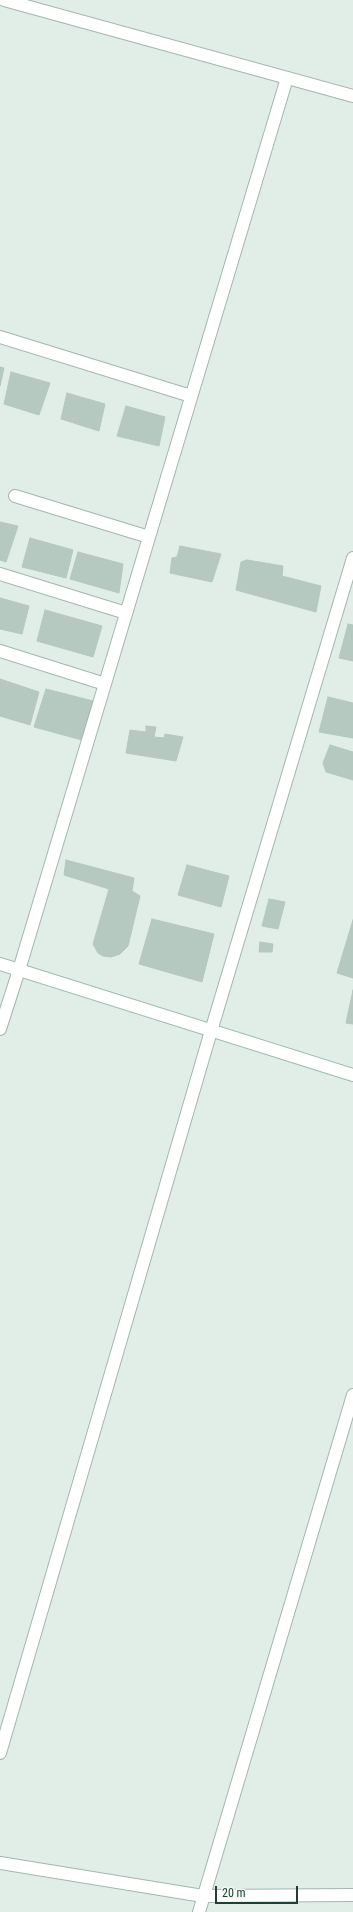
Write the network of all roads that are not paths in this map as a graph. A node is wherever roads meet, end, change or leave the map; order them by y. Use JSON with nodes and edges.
{"nodes":[{"id":1,"x":4,"y":0,"type":"edge"},
{"id":2,"x":287,"y":78,"type":"junction"},
{"id":3,"x":353,"y":96,"type":"edge"},
{"id":4,"x":0,"y":337,"type":"edge"},
{"id":5,"x":191,"y":396,"type":"junction"},
{"id":6,"x":15,"y":496,"type":"dead end"},
{"id":7,"x":149,"y":537,"type":"junction"},
{"id":8,"x":353,"y":558,"type":"edge"},
{"id":9,"x":0,"y":574,"type":"edge"},
{"id":10,"x":126,"y":613,"type":"junction"},
{"id":11,"x":0,"y":651,"type":"edge"},
{"id":12,"x":105,"y":684,"type":"junction"},
{"id":13,"x":0,"y":964,"type":"edge"},
{"id":14,"x":19,"y":970,"type":"junction"},
{"id":15,"x":0,"y":1029,"type":"edge"},
{"id":16,"x":211,"y":1031,"type":"junction"},
{"id":17,"x":353,"y":1075,"type":"edge"},
{"id":18,"x":353,"y":1395,"type":"edge"},
{"id":19,"x":0,"y":1753,"type":"edge"},
{"id":20,"x":0,"y":1863,"type":"edge"},
{"id":21,"x":353,"y":1895,"type":"edge"},
{"id":22,"x":203,"y":1896,"type":"junction"},
{"id":23,"x":199,"y":1912,"type":"edge"}],
"edges":[{"from":1,"to":2,"type":"street"},
{"from":2,"to":3,"type":"street"},
{"from":2,"to":5,"type":"street"},
{"from":4,"to":5,"type":"street"},
{"from":5,"to":7,"type":"street"},
{"from":6,"to":7,"type":"street"},
{"from":7,"to":10,"type":"street"},
{"from":8,"to":16,"type":"street"},
{"from":9,"to":10,"type":"street"},
{"from":10,"to":12,"type":"street"},
{"from":11,"to":12,"type":"street"},
{"from":12,"to":14,"type":"street"},
{"from":13,"to":14,"type":"street"},
{"from":14,"to":15,"type":"street"},
{"from":14,"to":16,"type":"street"},
{"from":16,"to":17,"type":"street"},
{"from":16,"to":19,"type":"street"},
{"from":18,"to":22,"type":"street"},
{"from":20,"to":22,"type":"street"},
{"from":21,"to":22,"type":"street"},
{"from":22,"to":23,"type":"street"}]}
